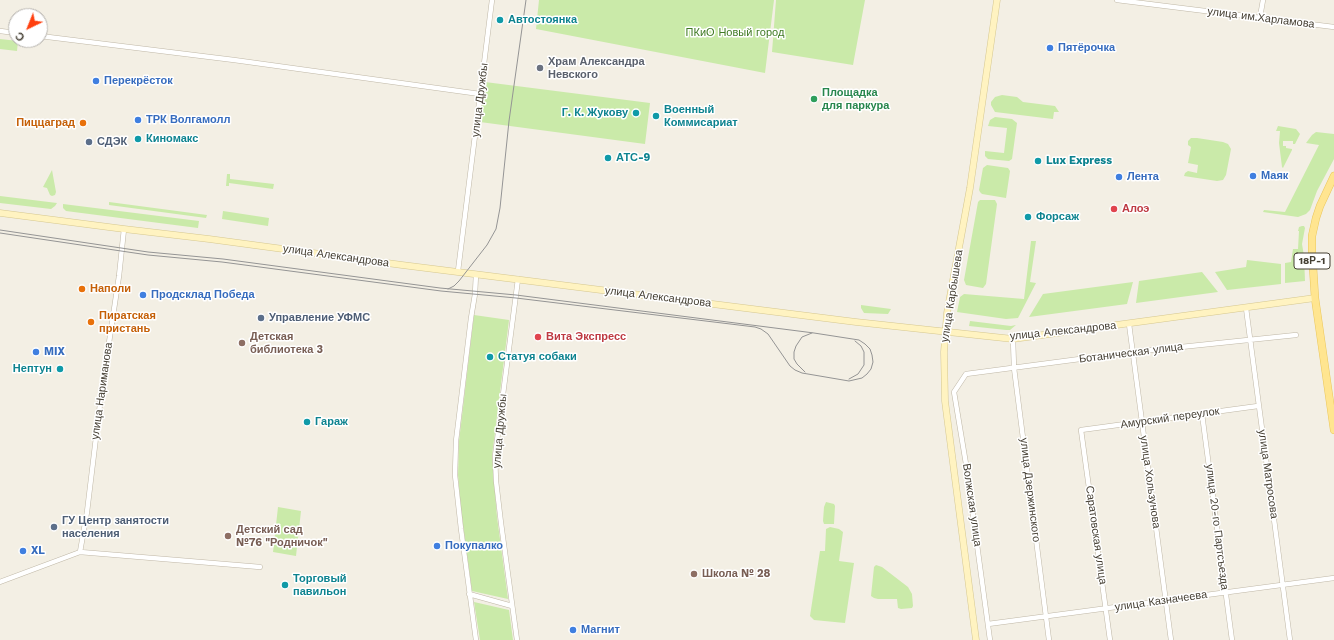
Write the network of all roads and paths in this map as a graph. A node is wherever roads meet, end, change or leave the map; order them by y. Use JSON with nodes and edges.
{"nodes":[{"id":1,"x":492,"y":0,"type":"edge"},
{"id":2,"x":997,"y":0,"type":"edge"},
{"id":3,"x":1117,"y":0,"type":"edge"},
{"id":4,"x":1263,"y":0,"type":"edge"},
{"id":5,"x":1143,"y":2,"type":"edge"},
{"id":6,"x":1260,"y":17,"type":"junction"},
{"id":7,"x":1334,"y":27,"type":"edge"},
{"id":8,"x":48,"y":37,"type":"edge"},
{"id":9,"x":480,"y":94,"type":"junction"},
{"id":10,"x":1334,"y":176,"type":"edge"},
{"id":11,"x":0,"y":213,"type":"edge"},
{"id":12,"x":124,"y":229,"type":"junction"},
{"id":13,"x":458,"y":271,"type":"junction"},
{"id":14,"x":476,"y":274,"type":"junction"},
{"id":15,"x":518,"y":279,"type":"junction"},
{"id":16,"x":1315,"y":298,"type":"junction"},
{"id":17,"x":1246,"y":308,"type":"junction"},
{"id":18,"x":1129,"y":324,"type":"junction"},
{"id":19,"x":945,"y":331,"type":"junction"},
{"id":20,"x":1296,"y":335,"type":"dead end"},
{"id":21,"x":1013,"y":339,"type":"junction"},
{"id":22,"x":1250,"y":340,"type":"junction"},
{"id":23,"x":1133,"y":352,"type":"junction"},
{"id":24,"x":1014,"y":368,"type":"junction"},
{"id":25,"x":966,"y":374,"type":"joint"},
{"id":26,"x":1258,"y":406,"type":"junction"},
{"id":27,"x":1202,"y":414,"type":"junction"},
{"id":28,"x":1142,"y":422,"type":"junction"},
{"id":29,"x":1081,"y":430,"type":"joint"},
{"id":30,"x":1334,"y":430,"type":"edge"},
{"id":31,"x":80,"y":552,"type":"junction"},
{"id":32,"x":260,"y":567,"type":"dead end"},
{"id":33,"x":1334,"y":578,"type":"edge"},
{"id":34,"x":0,"y":582,"type":"edge"},
{"id":35,"x":1283,"y":585,"type":"junction"},
{"id":36,"x":1226,"y":592,"type":"junction"},
{"id":37,"x":469,"y":594,"type":"junction"},
{"id":38,"x":1166,"y":600,"type":"junction"},
{"id":39,"x":512,"y":606,"type":"junction"},
{"id":40,"x":1106,"y":608,"type":"junction"},
{"id":41,"x":1046,"y":616,"type":"junction"},
{"id":42,"x":988,"y":624,"type":"junction"},
{"id":43,"x":476,"y":640,"type":"edge"},
{"id":44,"x":517,"y":640,"type":"edge"},
{"id":45,"x":976,"y":640,"type":"edge"},
{"id":46,"x":990,"y":640,"type":"edge"},
{"id":47,"x":1049,"y":640,"type":"edge"},
{"id":48,"x":1110,"y":640,"type":"edge"},
{"id":49,"x":1171,"y":640,"type":"edge"},
{"id":50,"x":1232,"y":640,"type":"edge"},
{"id":51,"x":1290,"y":640,"type":"edge"}],
"edges":[{"from":1,"to":9,"type":"street","name":"улица Дружбы"},
{"from":2,"to":19,"type":"main road","name":"улица Карбышева"},
{"from":3,"to":5,"type":"street","name":"улица им.Харламова"},
{"from":4,"to":6,"type":"street"},
{"from":5,"to":6,"type":"street","name":"улица им.Харламова"},
{"from":6,"to":7,"type":"street","name":"улица им.Харламова"},
{"from":8,"to":9,"type":"street"},
{"from":9,"to":13,"type":"street","name":"улица Дружбы"},
{"from":10,"to":16,"type":"main road","number":"18Р-1"},
{"from":11,"to":12,"type":"main road","name":"улица Александрова"},
{"from":12,"to":13,"type":"main road","name":"улица Александрова"},
{"from":12,"to":31,"type":"street","name":"улица Нариманова"},
{"from":13,"to":14,"type":"main road","name":"улица Александрова"},
{"from":14,"to":15,"type":"main road","name":"улица Александрова"},
{"from":14,"to":37,"type":"street"},
{"from":15,"to":19,"type":"main road","name":"улица Александрова"},
{"from":15,"to":39,"type":"street","name":"улица Дружбы"},
{"from":16,"to":17,"type":"main road","name":"улица Александрова"},
{"from":16,"to":30,"type":"main road","number":"18Р-1"},
{"from":17,"to":18,"type":"main road","name":"улица Александрова"},
{"from":17,"to":22,"type":"street","name":"улица Матросова"},
{"from":18,"to":21,"type":"main road","name":"улица Александрова"},
{"from":18,"to":23,"type":"street","name":"улица Хользунова"},
{"from":19,"to":21,"type":"main road","name":"улица Александрова"},
{"from":19,"to":45,"type":"main road","name":"улица Карбышева"},
{"from":20,"to":22,"type":"street","name":"Ботаническая улица"},
{"from":21,"to":24,"type":"street","name":"улица Дзержинского"},
{"from":22,"to":23,"type":"street","name":"Ботаническая улица"},
{"from":22,"to":26,"type":"street","name":"улица Матросова"},
{"from":23,"to":24,"type":"street","name":"Ботаническая улица"},
{"from":23,"to":28,"type":"street","name":"улица Хользунова"},
{"from":24,"to":25,"type":"street","name":"Ботаническая улица"},
{"from":24,"to":41,"type":"street","name":"улица Дзержинского"},
{"from":25,"to":42,"type":"street","name":"Волжская улица"},
{"from":26,"to":27,"type":"street","name":"Амурский переулок"},
{"from":26,"to":35,"type":"street","name":"улица Матросова"},
{"from":27,"to":28,"type":"street","name":"Амурский переулок"},
{"from":27,"to":36,"type":"street","name":"улица 20-го Партсъезда"},
{"from":28,"to":29,"type":"street","name":"Амурский переулок"},
{"from":28,"to":38,"type":"street","name":"улица Хользунова"},
{"from":29,"to":40,"type":"street","name":"Саратовская улица"},
{"from":31,"to":32,"type":"street"},
{"from":31,"to":34,"type":"street"},
{"from":33,"to":35,"type":"street","name":"улица Казначеева"},
{"from":35,"to":36,"type":"street","name":"улица Казначеева"},
{"from":35,"to":51,"type":"street","name":"улица Матросова"},
{"from":36,"to":38,"type":"street","name":"улица Казначеева"},
{"from":36,"to":50,"type":"street","name":"улица 20-го Партсъезда"},
{"from":37,"to":39,"type":"street"},
{"from":37,"to":43,"type":"street"},
{"from":38,"to":40,"type":"street","name":"улица Казначеева"},
{"from":38,"to":49,"type":"street","name":"улица Хользунова"},
{"from":39,"to":44,"type":"street","name":"улица Дружбы"},
{"from":40,"to":41,"type":"street","name":"улица Казначеева"},
{"from":40,"to":48,"type":"street","name":"Саратовская улица"},
{"from":41,"to":42,"type":"street","name":"улица Казначеева"},
{"from":41,"to":47,"type":"street","name":"улица Дзержинского"},
{"from":42,"to":46,"type":"street","name":"Волжская улица"}]}
